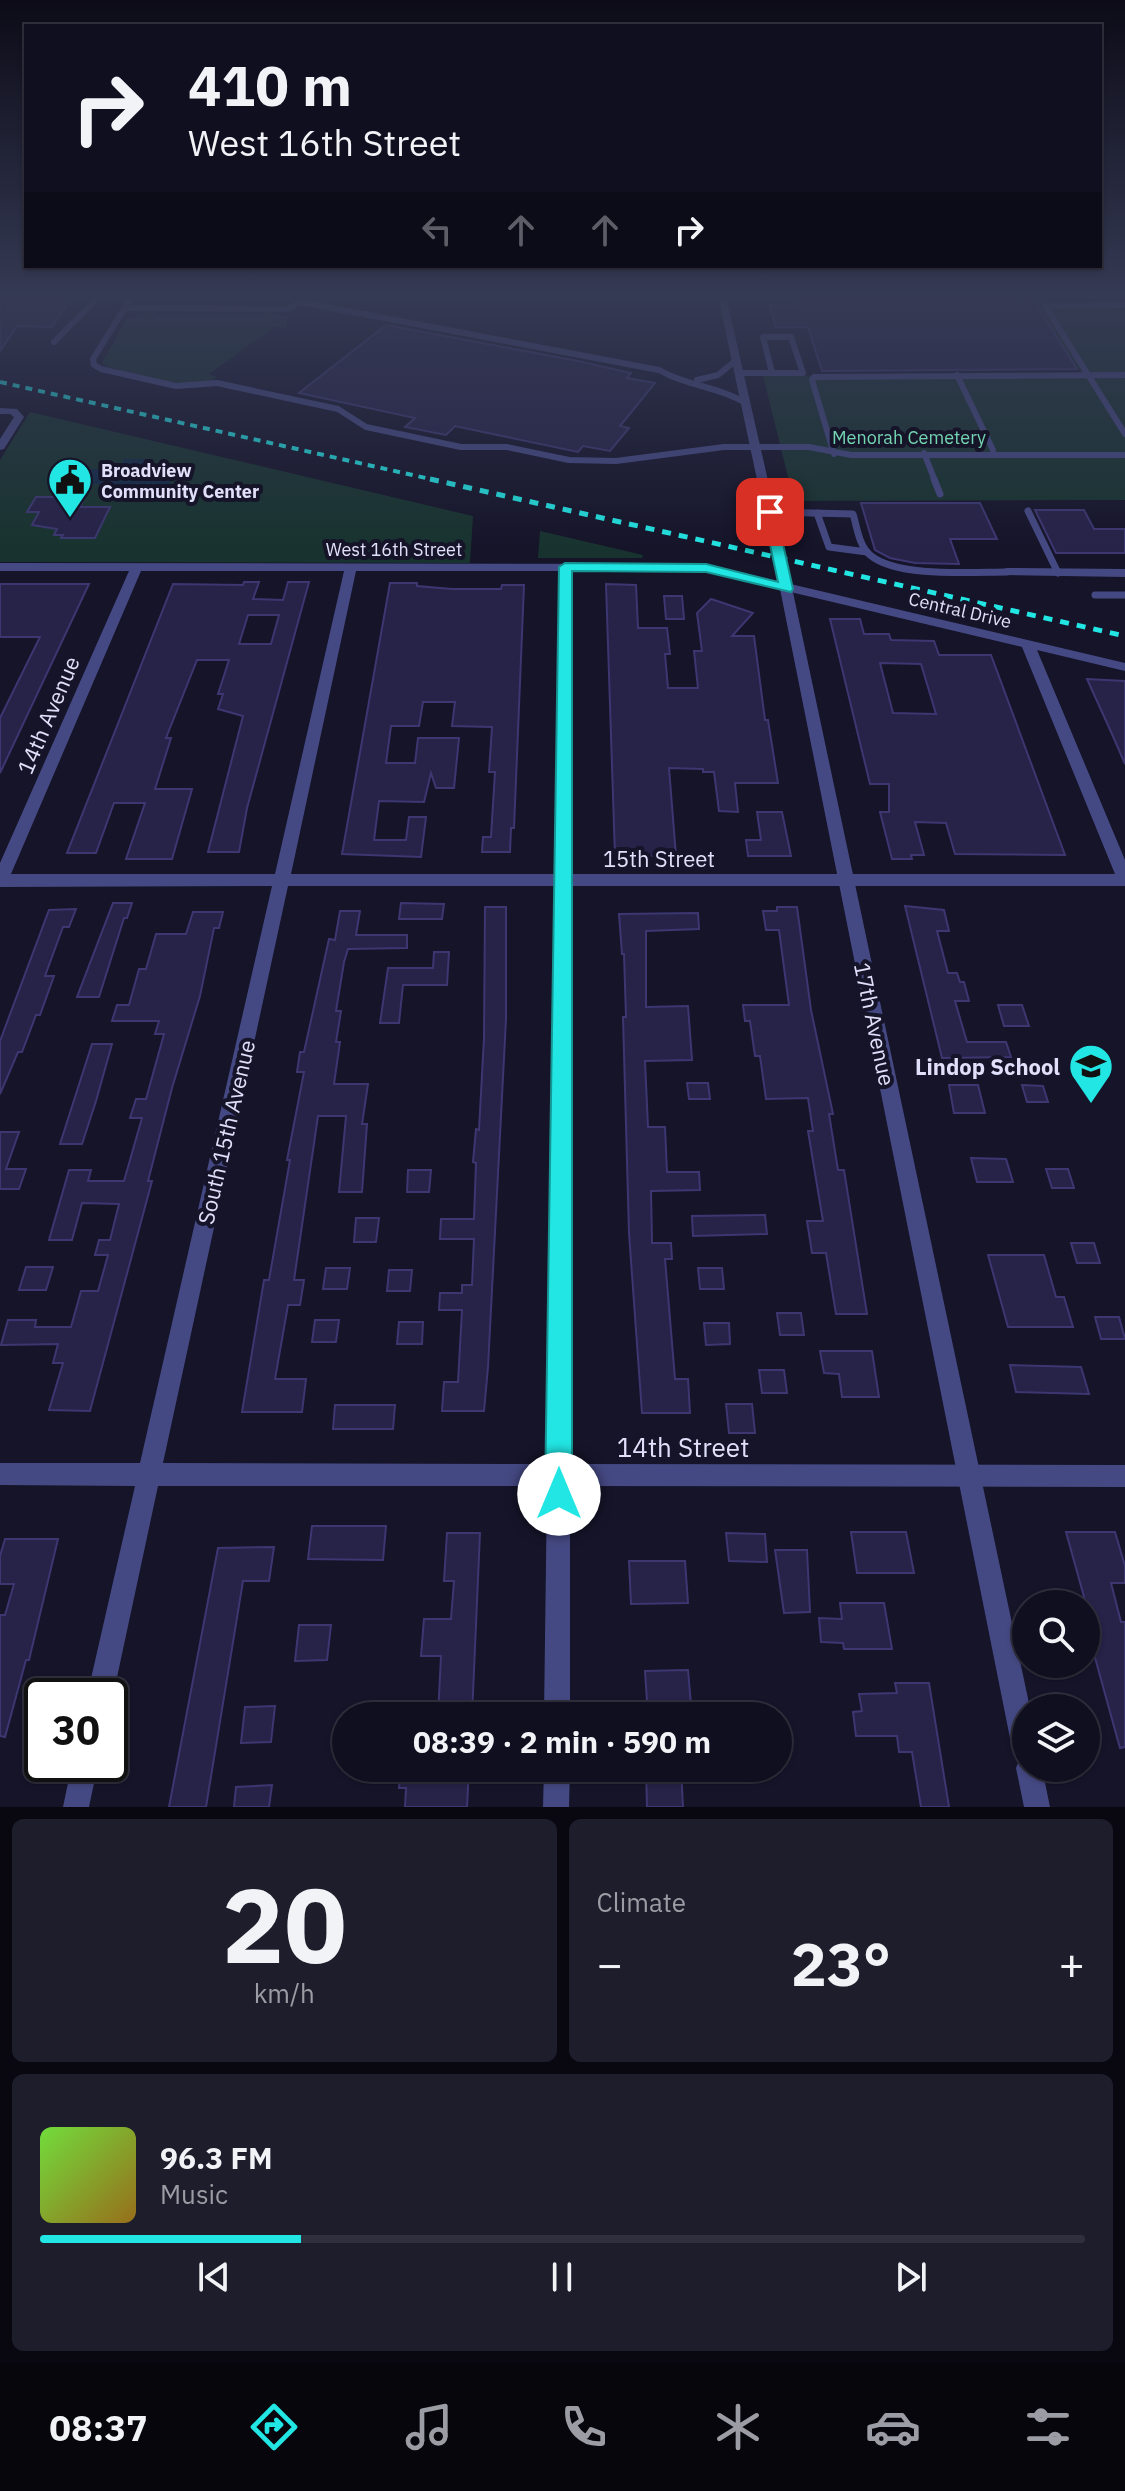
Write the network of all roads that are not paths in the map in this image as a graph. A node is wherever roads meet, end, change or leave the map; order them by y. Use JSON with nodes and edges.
{"nodes":[{"id":1,"x":151,"y":380,"type":"edge"},
{"id":2,"x":686,"y":380,"type":"edge"},
{"id":3,"x":693,"y":380,"type":"edge"},
{"id":4,"x":740,"y":380,"type":"edge"},
{"id":5,"x":812,"y":380,"type":"edge"},
{"id":6,"x":960,"y":380,"type":"edge"},
{"id":7,"x":1091,"y":380,"type":"edge"},
{"id":8,"x":690,"y":381,"type":"junction"},
{"id":9,"x":744,"y":402,"type":"junction"},
{"id":10,"x":0,"y":411,"type":"edge"},
{"id":11,"x":1125,"y":434,"type":"edge"},
{"id":12,"x":0,"y":447,"type":"edge"},
{"id":13,"x":753,"y":447,"type":"junction"},
{"id":14,"x":993,"y":450,"type":"junction"},
{"id":15,"x":833,"y":452,"type":"junction"},
{"id":16,"x":924,"y":453,"type":"junction"},
{"id":17,"x":1125,"y":453,"type":"edge"},
{"id":18,"x":940,"y":494,"type":"dead end"},
{"id":19,"x":1028,"y":511,"type":"dead end"},
{"id":20,"x":770,"y":512,"type":"junction"},
{"id":21,"x":817,"y":513,"type":"junction"},
{"id":22,"x":867,"y":552,"type":"junction"},
{"id":23,"x":0,"y":567,"type":"edge"},
{"id":24,"x":137,"y":567,"type":"junction"},
{"id":25,"x":351,"y":567,"type":"junction"},
{"id":26,"x":565,"y":567,"type":"junction"},
{"id":27,"x":1007,"y":572,"type":"joint"},
{"id":28,"x":1058,"y":573,"type":"junction"},
{"id":29,"x":1125,"y":573,"type":"edge"},
{"id":30,"x":786,"y":589,"type":"junction"},
{"id":31,"x":1095,"y":595,"type":"dead end"},
{"id":32,"x":1125,"y":595,"type":"edge"},
{"id":33,"x":1028,"y":645,"type":"junction"},
{"id":34,"x":1125,"y":667,"type":"edge"},
{"id":35,"x":0,"y":880,"type":"edge"},
{"id":36,"x":283,"y":880,"type":"junction"},
{"id":37,"x":563,"y":880,"type":"junction"},
{"id":38,"x":844,"y":880,"type":"junction"},
{"id":39,"x":1125,"y":880,"type":"edge"},
{"id":40,"x":0,"y":1474,"type":"edge"},
{"id":41,"x":149,"y":1474,"type":"junction"},
{"id":42,"x":559,"y":1475,"type":"junction"},
{"id":43,"x":969,"y":1476,"type":"junction"},
{"id":44,"x":1125,"y":1476,"type":"edge"},
{"id":45,"x":104,"y":1678,"type":"edge"},
{"id":46,"x":1014,"y":1694,"type":"edge"},
{"id":47,"x":557,"y":1702,"type":"edge"},
{"id":48,"x":81,"y":1782,"type":"edge"},
{"id":49,"x":557,"y":1782,"type":"edge"},
{"id":50,"x":1032,"y":1782,"type":"edge"},
{"id":51,"x":76,"y":1807,"type":"edge"},
{"id":52,"x":556,"y":1807,"type":"edge"},
{"id":53,"x":1037,"y":1807,"type":"edge"}],
"edges":[{"from":1,"to":13,"type":"lane"},
{"from":2,"to":8,"type":"lane"},
{"from":3,"to":8,"type":"lane"},
{"from":4,"to":9,"type":"street","name":"17th Avenue"},
{"from":5,"to":15,"type":"lane"},
{"from":6,"to":14,"type":"lane"},
{"from":7,"to":11,"type":"lane"},
{"from":8,"to":9,"type":"lane"},
{"from":9,"to":13,"type":"street","name":"17th Avenue"},
{"from":10,"to":12,"type":"street"},
{"from":13,"to":15,"type":"lane"},
{"from":13,"to":20,"type":"street","name":"17th Avenue"},
{"from":14,"to":16,"type":"lane"},
{"from":14,"to":17,"type":"lane"},
{"from":15,"to":16,"type":"lane"},
{"from":16,"to":17,"type":"lane"},
{"from":16,"to":18,"type":"lane"},
{"from":19,"to":28,"type":"lane"},
{"from":20,"to":21,"type":"lane"},
{"from":20,"to":30,"type":"street","name":"17th Avenue"},
{"from":21,"to":22,"type":"lane"},
{"from":21,"to":22,"type":"lane"},
{"from":22,"to":27,"type":"lane"},
{"from":23,"to":24,"type":"street","name":"West 16th Street"},
{"from":24,"to":25,"type":"street","name":"West 16th Street"},
{"from":24,"to":35,"type":"street","name":"14th Avenue"},
{"from":25,"to":26,"type":"street","name":"West 16th Street"},
{"from":25,"to":36,"type":"street","name":"South 15th Avenue"},
{"from":26,"to":30,"type":"street","name":"West 16th Street"},
{"from":26,"to":37,"type":"street"},
{"from":27,"to":28,"type":"street"},
{"from":28,"to":29,"type":"street"},
{"from":30,"to":33,"type":"street","name":"Central Drive"},
{"from":30,"to":38,"type":"street","name":"17th Avenue"},
{"from":31,"to":32,"type":"lane"},
{"from":33,"to":34,"type":"street","name":"Central Drive"},
{"from":33,"to":39,"type":"street"},
{"from":35,"to":36,"type":"street","name":"15th Street"},
{"from":36,"to":37,"type":"street","name":"15th Street"},
{"from":36,"to":41,"type":"street","name":"South 15th Avenue"},
{"from":37,"to":38,"type":"street","name":"15th Street"},
{"from":37,"to":42,"type":"street"},
{"from":38,"to":39,"type":"street","name":"15th Street"},
{"from":38,"to":43,"type":"street","name":"17th Avenue"},
{"from":40,"to":41,"type":"street","name":"14th Street"},
{"from":41,"to":42,"type":"street","name":"14th Street"},
{"from":41,"to":45,"type":"street","name":"South 15th Avenue"},
{"from":42,"to":43,"type":"street","name":"14th Street"},
{"from":42,"to":47,"type":"street"},
{"from":43,"to":44,"type":"street","name":"14th Street"},
{"from":43,"to":46,"type":"street","name":"17th Avenue"},
{"from":48,"to":51,"type":"street"},
{"from":49,"to":52,"type":"street"},
{"from":50,"to":53,"type":"street"}]}
